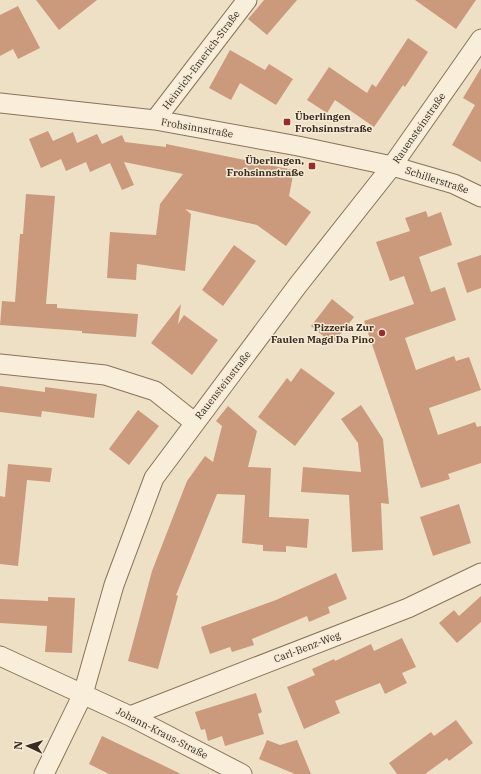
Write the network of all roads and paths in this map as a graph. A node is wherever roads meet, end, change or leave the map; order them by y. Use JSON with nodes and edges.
{"nodes":[{"id":1,"x":247,"y":0,"type":"edge"},
{"id":2,"x":481,"y":39,"type":"edge"},
{"id":3,"x":0,"y":103,"type":"edge"},
{"id":4,"x":155,"y":120,"type":"junction"},
{"id":5,"x":392,"y":166,"type":"junction"},
{"id":6,"x":481,"y":197,"type":"edge"},
{"id":7,"x":0,"y":364,"type":"edge"},
{"id":8,"x":194,"y":422,"type":"junction"},
{"id":9,"x":481,"y":573,"type":"edge"},
{"id":10,"x":0,"y":656,"type":"edge"},
{"id":11,"x":82,"y":694,"type":"junction"},
{"id":12,"x":130,"y":716,"type":"junction"},
{"id":13,"x":44,"y":774,"type":"edge"},
{"id":14,"x":242,"y":774,"type":"edge"}],
"edges":[{"from":1,"to":4,"type":"street","name":"Heinrich-Emerich-Straße"},
{"from":2,"to":5,"type":"street","name":"Rauensteinstraße"},
{"from":3,"to":4,"type":"street","name":"Frohsinnstraße"},
{"from":4,"to":5,"type":"street","name":"Frohsinnstraße"},
{"from":5,"to":6,"type":"street","name":"Schillerstraße"},
{"from":5,"to":8,"type":"street","name":"Rauensteinstraße"},
{"from":7,"to":8,"type":"street"},
{"from":8,"to":11,"type":"street","name":"Rauensteinstraße"},
{"from":9,"to":12,"type":"street","name":"Carl-Benz-Weg"},
{"from":10,"to":11,"type":"street"},
{"from":11,"to":12,"type":"street","name":"Johann-Kraus-Straße"},
{"from":11,"to":13,"type":"street","name":"Rauensteinstraße"},
{"from":12,"to":14,"type":"street","name":"Johann-Kraus-Straße"}]}
